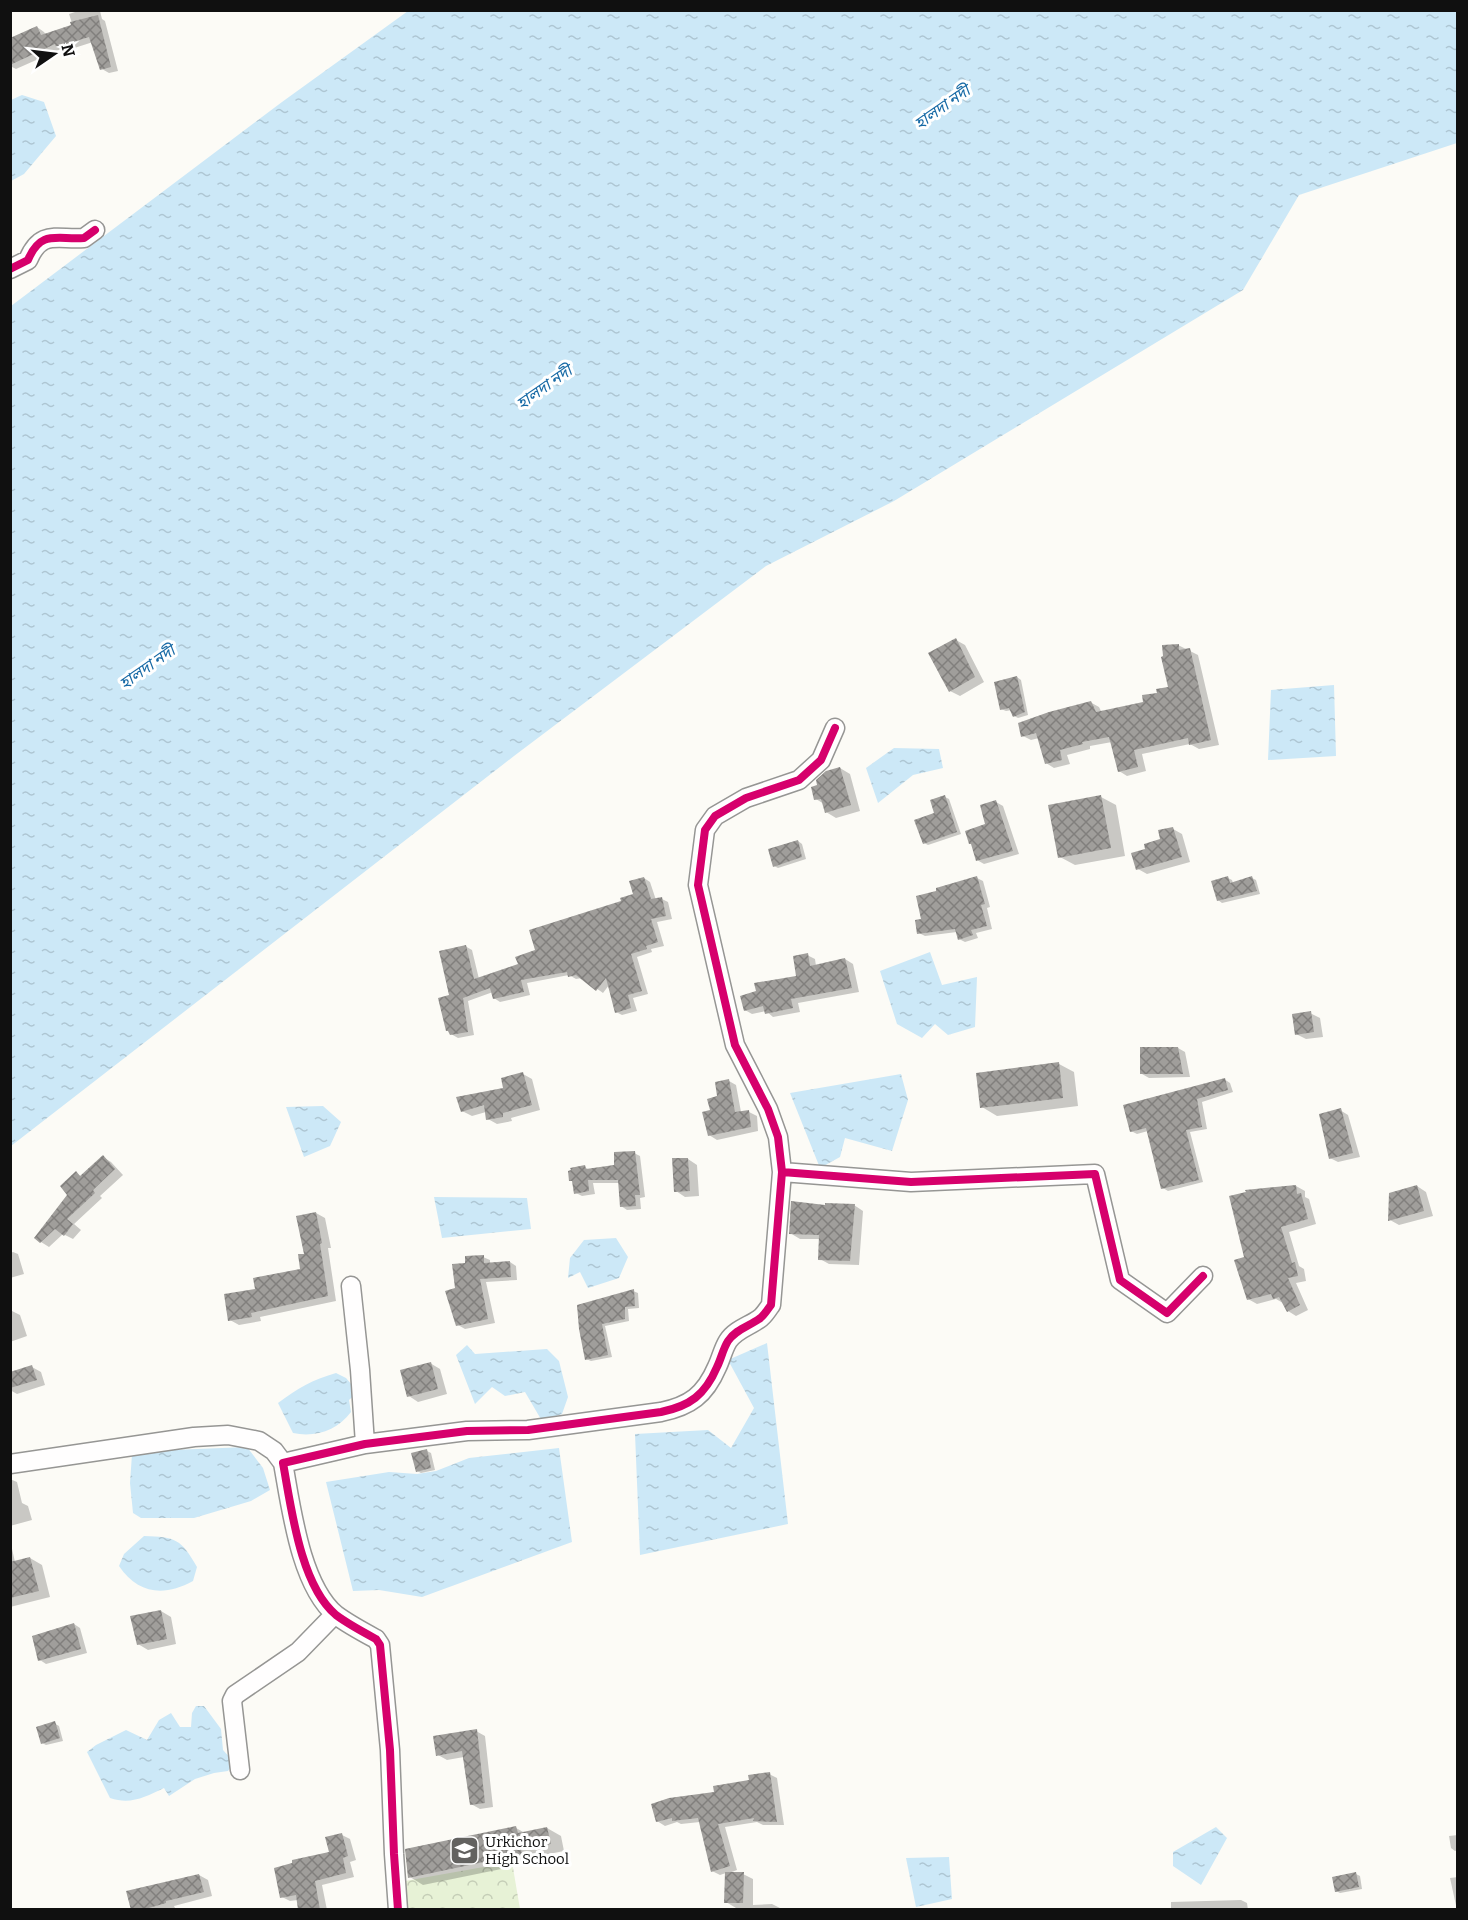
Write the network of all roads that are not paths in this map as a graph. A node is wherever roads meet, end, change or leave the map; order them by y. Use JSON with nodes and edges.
{"nodes":[{"id":1,"x":95,"y":230,"type":"dead end"},
{"id":2,"x":10,"y":268,"type":"edge"},
{"id":3,"x":835,"y":728,"type":"dead end"},
{"id":4,"x":782,"y":1172,"type":"junction"},
{"id":5,"x":1203,"y":1276,"type":"dead end"},
{"id":6,"x":351,"y":1286,"type":"dead end"},
{"id":7,"x":366,"y":1444,"type":"junction"},
{"id":8,"x":283,"y":1463,"type":"junction"},
{"id":9,"x":10,"y":1464,"type":"edge"},
{"id":10,"x":335,"y":1614,"type":"junction"},
{"id":11,"x":240,"y":1770,"type":"dead end"},
{"id":12,"x":398,"y":1910,"type":"edge"}],
"edges":[{"from":1,"to":2,"type":"street"},
{"from":3,"to":4,"type":"street"},
{"from":4,"to":5,"type":"street"},
{"from":4,"to":7,"type":"street"},
{"from":6,"to":7,"type":"street"},
{"from":7,"to":8,"type":"street"},
{"from":8,"to":9,"type":"street"},
{"from":8,"to":10,"type":"street"},
{"from":10,"to":11,"type":"street"},
{"from":10,"to":12,"type":"street"}]}
